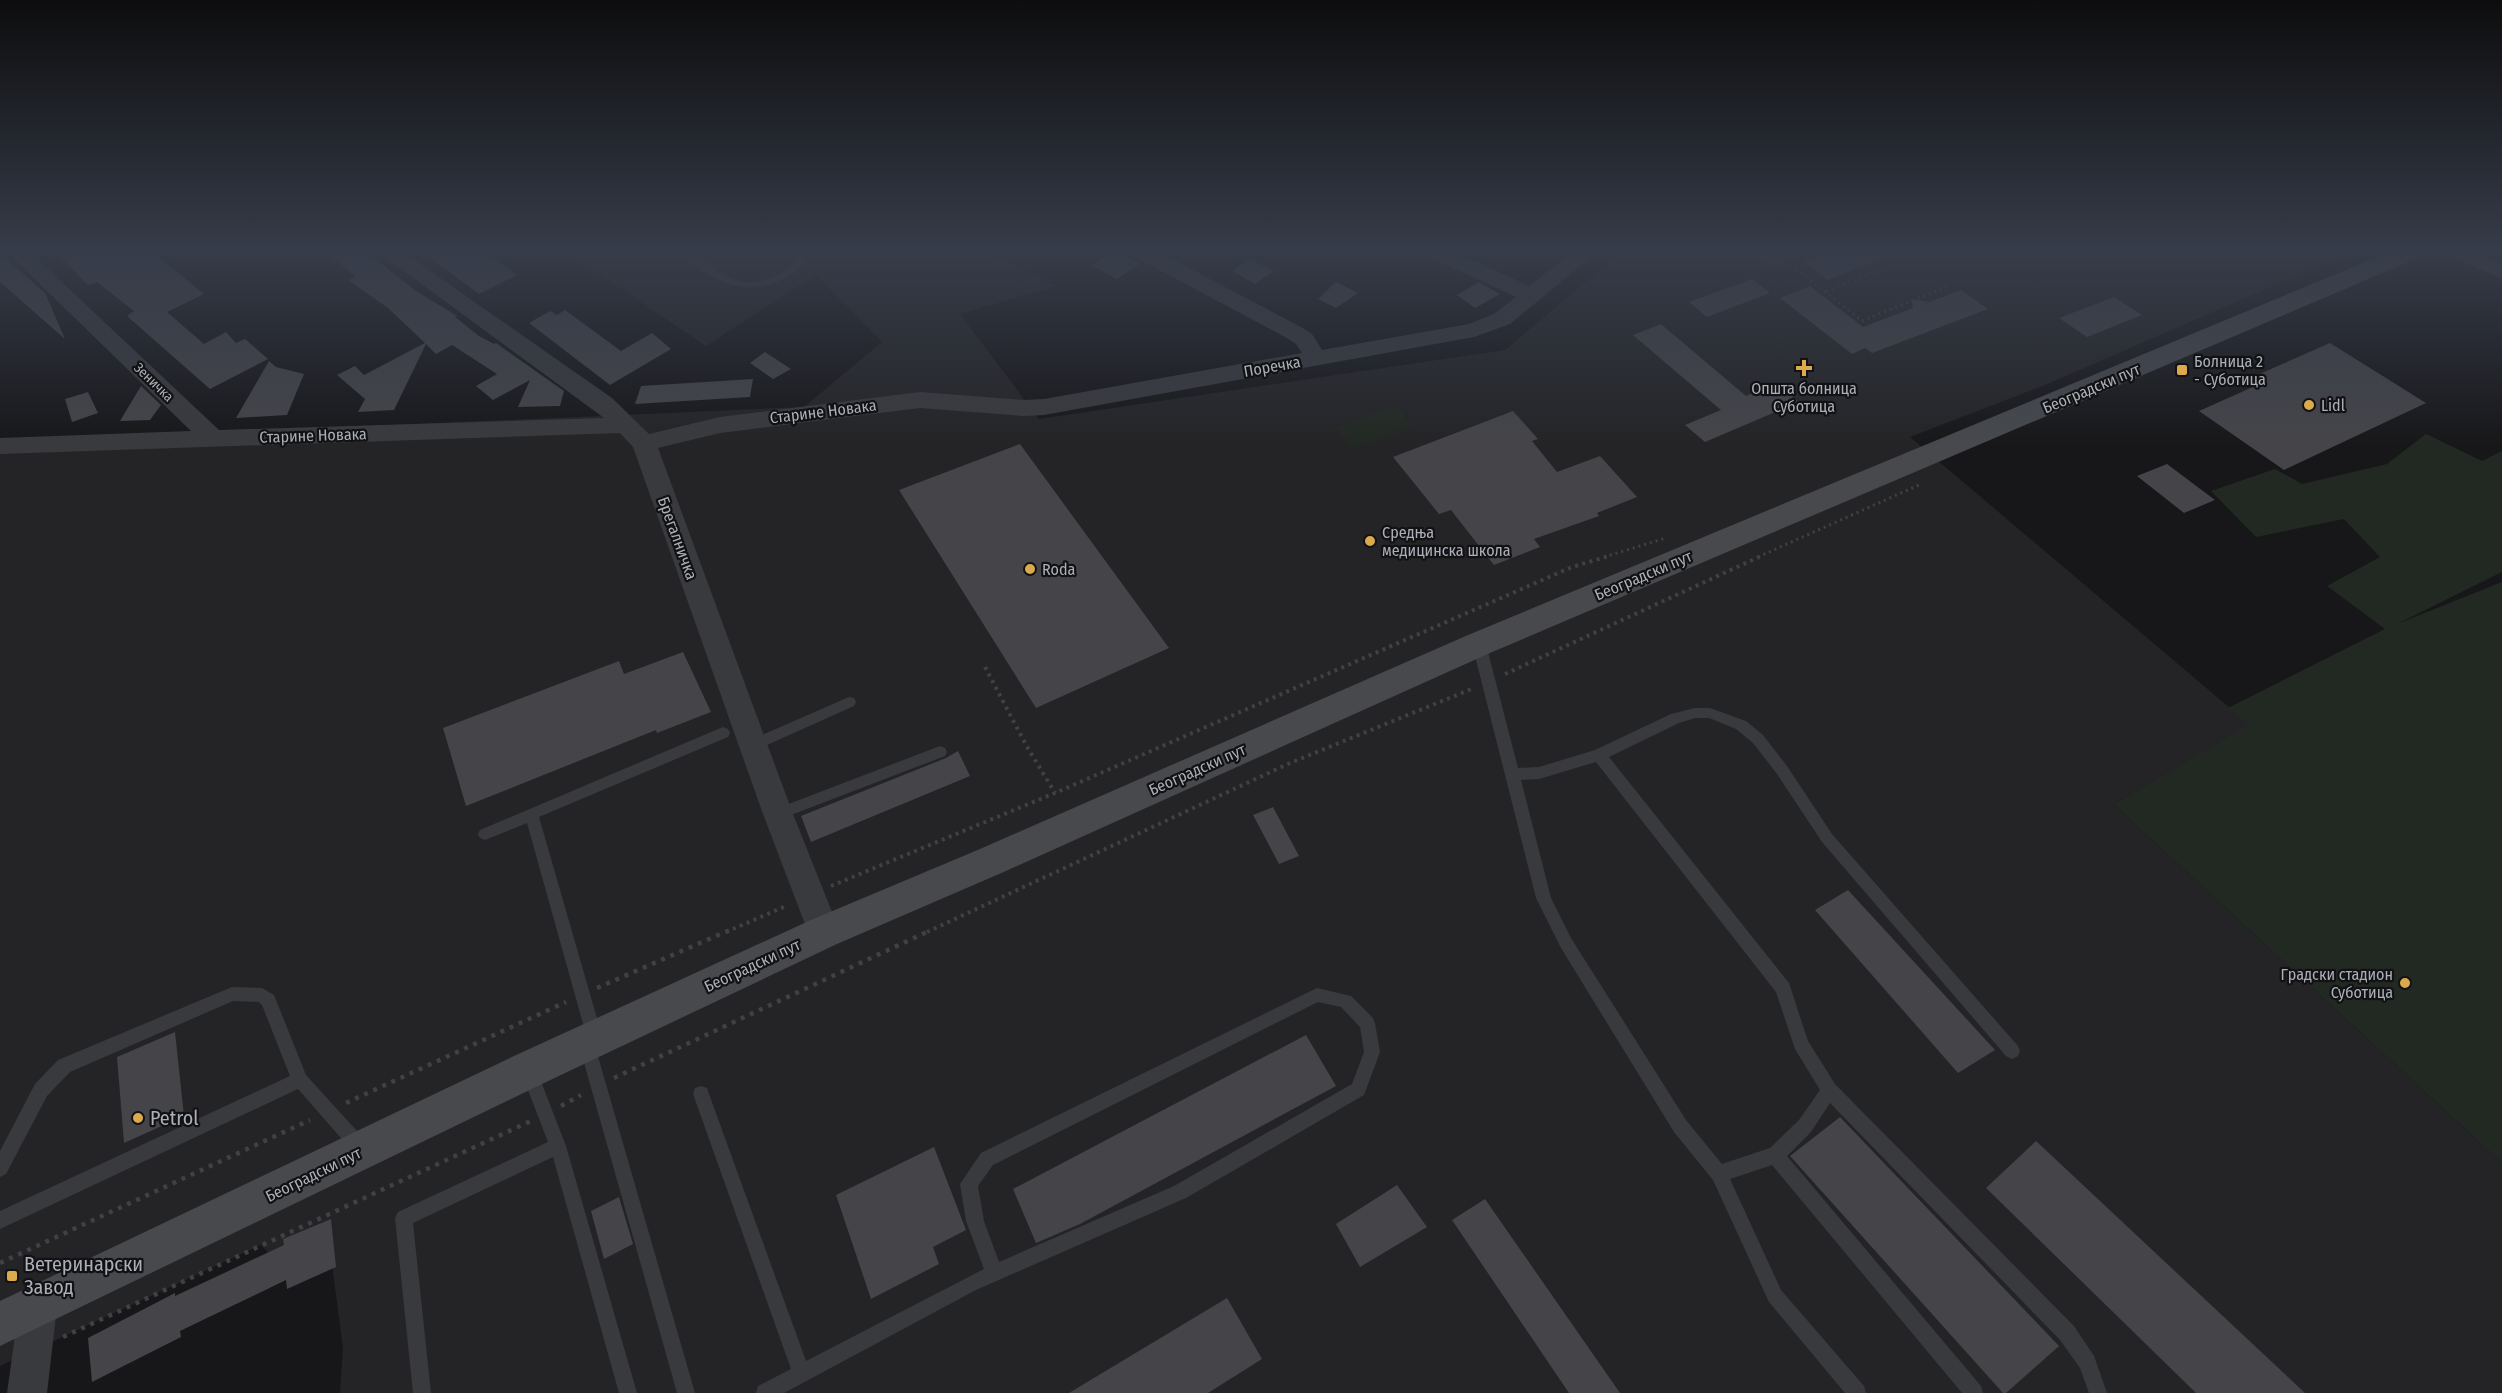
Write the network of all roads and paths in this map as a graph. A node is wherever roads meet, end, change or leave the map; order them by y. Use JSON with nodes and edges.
{"nodes":[{"id":1,"x":86,"y":317,"type":"edge"},
{"id":2,"x":481,"y":317,"type":"edge"},
{"id":3,"x":1265,"y":317,"type":"edge"},
{"id":4,"x":1504,"y":317,"type":"edge"},
{"id":5,"x":1857,"y":317,"type":"edge"},
{"id":6,"x":1872,"y":317,"type":"edge"},
{"id":7,"x":2256,"y":317,"type":"edge"},
{"id":8,"x":1317,"y":359,"type":"junction"},
{"id":9,"x":1005,"y":406,"type":"joint"},
{"id":10,"x":635,"y":434,"type":"junction"},
{"id":11,"x":212,"y":438,"type":"junction"},
{"id":12,"x":0,"y":446,"type":"edge"},
{"id":13,"x":1930,"y":480,"type":"dead end"},
{"id":14,"x":1512,"y":593,"type":"dead end"},
{"id":15,"x":1479,"y":644,"type":"junction"},
{"id":16,"x":984,"y":667,"type":"dead end"},
{"id":17,"x":1488,"y":683,"type":"junction"},
{"id":18,"x":849,"y":702,"type":"dead end"},
{"id":19,"x":723,"y":733,"type":"dead end"},
{"id":20,"x":753,"y":745,"type":"junction"},
{"id":21,"x":940,"y":752,"type":"dead end"},
{"id":22,"x":1599,"y":755,"type":"junction"},
{"id":23,"x":1514,"y":774,"type":"junction"},
{"id":24,"x":1055,"y":793,"type":"junction"},
{"id":25,"x":531,"y":813,"type":"junction"},
{"id":26,"x":778,"y":814,"type":"junction"},
{"id":27,"x":485,"y":834,"type":"dead end"},
{"id":28,"x":817,"y":914,"type":"junction"},
{"id":29,"x":582,"y":994,"type":"junction"},
{"id":30,"x":591,"y":1041,"type":"junction"},
{"id":31,"x":2012,"y":1051,"type":"dead end"},
{"id":32,"x":528,"y":1070,"type":"junction"},
{"id":33,"x":300,"y":1080,"type":"junction"},
{"id":34,"x":599,"y":1085,"type":"junction"},
{"id":35,"x":1829,"y":1090,"type":"junction"},
{"id":36,"x":701,"y":1094,"type":"dead end"},
{"id":37,"x":328,"y":1111,"type":"junction"},
{"id":38,"x":546,"y":1114,"type":"junction"},
{"id":39,"x":558,"y":1146,"type":"junction"},
{"id":40,"x":363,"y":1150,"type":"junction"},
{"id":41,"x":1774,"y":1155,"type":"junction"},
{"id":42,"x":0,"y":1168,"type":"edge"},
{"id":43,"x":1719,"y":1174,"type":"junction"},
{"id":44,"x":0,"y":1220,"type":"edge"},
{"id":45,"x":0,"y":1263,"type":"edge"},
{"id":46,"x":994,"y":1273,"type":"junction"},
{"id":47,"x":38,"y":1306,"type":"junction"},
{"id":48,"x":0,"y":1324,"type":"edge"},
{"id":49,"x":33,"y":1351,"type":"junction"},
{"id":50,"x":801,"y":1372,"type":"junction"},
{"id":51,"x":27,"y":1393,"type":"edge"},
{"id":52,"x":422,"y":1393,"type":"edge"},
{"id":53,"x":628,"y":1393,"type":"edge"},
{"id":54,"x":686,"y":1393,"type":"edge"},
{"id":55,"x":765,"y":1393,"type":"edge"},
{"id":56,"x":1857,"y":1393,"type":"edge"},
{"id":57,"x":1974,"y":1393,"type":"edge"},
{"id":58,"x":2098,"y":1393,"type":"edge"}],
"edges":[{"from":1,"to":11,"type":"street","name":"Зеничка"},
{"from":2,"to":10,"type":"street","name":"Брегалничка"},
{"from":3,"to":8,"type":"street"},
{"from":4,"to":8,"type":"street","name":"Поречка"},
{"from":5,"to":6,"type":"path"},
{"from":7,"to":15,"type":"main road","name":"Београдски пут"},
{"from":8,"to":9,"type":"street","name":"Поречка"},
{"from":9,"to":10,"type":"street","name":"Старине Новака"},
{"from":10,"to":11,"type":"street","name":"Старине Новака"},
{"from":10,"to":20,"type":"street","name":"Брегалничка"},
{"from":11,"to":12,"type":"street","name":"Старине Новака"},
{"from":13,"to":17,"type":"path"},
{"from":14,"to":24,"type":"path"},
{"from":15,"to":17,"type":"lane"},
{"from":15,"to":28,"type":"main road","name":"Београдски пут"},
{"from":16,"to":24,"type":"path"},
{"from":17,"to":23,"type":"lane"},
{"from":17,"to":34,"type":"path"},
{"from":18,"to":20,"type":"lane"},
{"from":19,"to":25,"type":"lane"},
{"from":20,"to":26,"type":"street","name":"Брегалничка"},
{"from":21,"to":26,"type":"lane"},
{"from":22,"to":23,"type":"lane"},
{"from":22,"to":31,"type":"lane"},
{"from":22,"to":35,"type":"lane"},
{"from":23,"to":43,"type":"lane"},
{"from":24,"to":28,"type":"path"},
{"from":25,"to":27,"type":"lane"},
{"from":25,"to":29,"type":"lane"},
{"from":26,"to":28,"type":"street","name":"Брегалничка"},
{"from":28,"to":29,"type":"path"},
{"from":28,"to":30,"type":"main road","name":"Београдски пут"},
{"from":29,"to":30,"type":"lane"},
{"from":29,"to":37,"type":"path"},
{"from":30,"to":32,"type":"main road","name":"Београдски пут"},
{"from":30,"to":34,"type":"lane"},
{"from":32,"to":38,"type":"lane"},
{"from":32,"to":40,"type":"main road","name":"Београдски пут"},
{"from":33,"to":37,"type":"lane"},
{"from":33,"to":42,"type":"lane"},
{"from":33,"to":44,"type":"lane"},
{"from":34,"to":38,"type":"path"},
{"from":34,"to":54,"type":"lane"},
{"from":35,"to":41,"type":"lane"},
{"from":35,"to":58,"type":"lane"},
{"from":36,"to":50,"type":"lane"},
{"from":37,"to":40,"type":"lane"},
{"from":37,"to":45,"type":"path"},
{"from":38,"to":39,"type":"lane"},
{"from":38,"to":49,"type":"path"},
{"from":39,"to":52,"type":"lane"},
{"from":39,"to":53,"type":"lane"},
{"from":40,"to":47,"type":"main road","name":"Београдски пут"},
{"from":41,"to":43,"type":"lane"},
{"from":41,"to":57,"type":"lane"},
{"from":43,"to":56,"type":"lane"},
{"from":46,"to":46,"type":"lane"},
{"from":46,"to":50,"type":"lane"},
{"from":47,"to":48,"type":"main road","name":"Београдски пут"},
{"from":47,"to":49,"type":"street"},
{"from":49,"to":51,"type":"street"},
{"from":50,"to":55,"type":"lane"}]}
